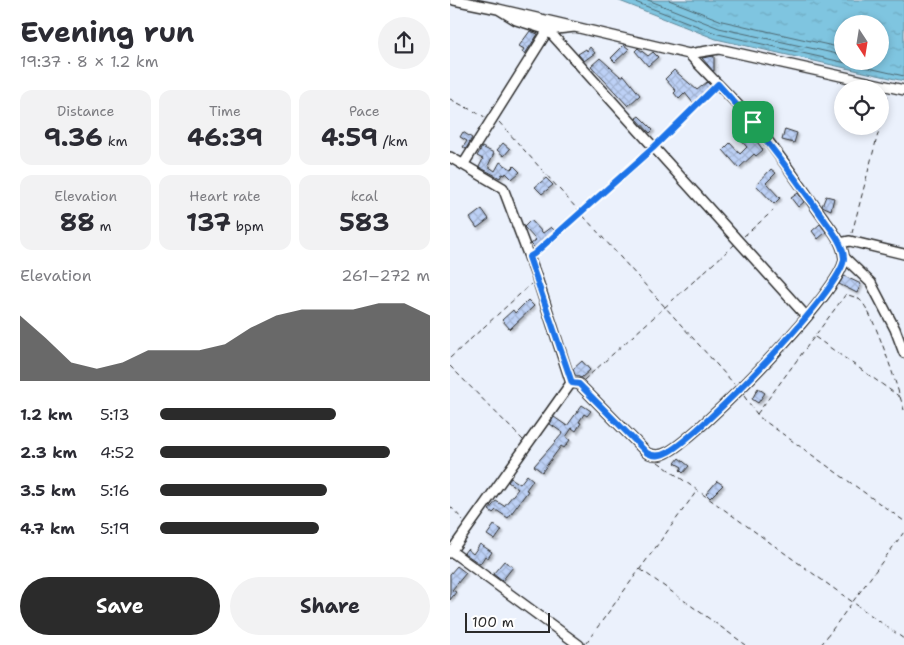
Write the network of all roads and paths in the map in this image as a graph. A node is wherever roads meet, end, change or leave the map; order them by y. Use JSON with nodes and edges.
{"nodes":[{"id":1,"x":454,"y":0,"type":"edge"},
{"id":2,"x":498,"y":9,"type":"junction"},
{"id":3,"x":575,"y":27,"type":"junction"},
{"id":4,"x":548,"y":30,"type":"junction"},
{"id":5,"x":689,"y":54,"type":"junction"},
{"id":6,"x":718,"y":84,"type":"junction"},
{"id":7,"x":904,"y":90,"type":"edge"},
{"id":8,"x":450,"y":98,"type":"edge"},
{"id":9,"x":492,"y":118,"type":"junction"},
{"id":10,"x":878,"y":135,"type":"edge"},
{"id":11,"x":653,"y":148,"type":"junction"},
{"id":12,"x":450,"y":157,"type":"edge"},
{"id":13,"x":463,"y":165,"type":"junction"},
{"id":14,"x":774,"y":210,"type":"dead end"},
{"id":15,"x":581,"y":213,"type":"junction"},
{"id":16,"x":738,"y":241,"type":"junction"},
{"id":17,"x":850,"y":241,"type":"junction"},
{"id":18,"x":840,"y":243,"type":"junction"},
{"id":19,"x":904,"y":254,"type":"edge"},
{"id":20,"x":529,"y":257,"type":"junction"},
{"id":21,"x":844,"y":257,"type":"junction"},
{"id":22,"x":537,"y":278,"type":"junction"},
{"id":23,"x":665,"y":306,"type":"junction"},
{"id":24,"x":806,"y":316,"type":"junction"},
{"id":25,"x":814,"y":337,"type":"junction"},
{"id":26,"x":904,"y":353,"type":"edge"},
{"id":27,"x":450,"y":358,"type":"edge"},
{"id":28,"x":450,"y":366,"type":"edge"},
{"id":29,"x":575,"y":384,"type":"junction"},
{"id":30,"x":740,"y":390,"type":"junction"},
{"id":31,"x":900,"y":398,"type":"junction"},
{"id":32,"x":904,"y":410,"type":"edge"},
{"id":33,"x":757,"y":414,"type":"junction"},
{"id":34,"x":528,"y":445,"type":"junction"},
{"id":35,"x":653,"y":456,"type":"junction"},
{"id":36,"x":696,"y":492,"type":"junction"},
{"id":37,"x":450,"y":506,"type":"edge"},
{"id":38,"x":904,"y":521,"type":"edge"},
{"id":39,"x":469,"y":526,"type":"junction"},
{"id":40,"x":904,"y":532,"type":"edge"},
{"id":41,"x":451,"y":552,"type":"edge"},
{"id":42,"x":639,"y":568,"type":"junction"},
{"id":43,"x":852,"y":603,"type":"junction"},
{"id":44,"x":904,"y":639,"type":"edge"},
{"id":45,"x":579,"y":645,"type":"edge"},
{"id":46,"x":585,"y":645,"type":"edge"},
{"id":47,"x":746,"y":645,"type":"edge"},
{"id":48,"x":821,"y":645,"type":"edge"}],
"edges":[{"from":1,"to":2,"type":"street"},
{"from":2,"to":3,"type":"street"},
{"from":2,"to":4,"type":"street"},
{"from":3,"to":4,"type":"street"},
{"from":3,"to":5,"type":"street"},
{"from":4,"to":9,"type":"street"},
{"from":4,"to":11,"type":"street"},
{"from":5,"to":6,"type":"street"},
{"from":5,"to":7,"type":"street"},
{"from":6,"to":11,"type":"path"},
{"from":6,"to":18,"type":"street"},
{"from":8,"to":9,"type":"path"},
{"from":9,"to":13,"type":"street"},
{"from":9,"to":15,"type":"path"},
{"from":10,"to":17,"type":"path"},
{"from":11,"to":15,"type":"path"},
{"from":11,"to":16,"type":"street"},
{"from":12,"to":13,"type":"street"},
{"from":13,"to":20,"type":"street"},
{"from":14,"to":16,"type":"path"},
{"from":15,"to":20,"type":"path"},
{"from":15,"to":23,"type":"path"},
{"from":16,"to":23,"type":"path"},
{"from":16,"to":24,"type":"street"},
{"from":17,"to":18,"type":"street"},
{"from":17,"to":19,"type":"street"},
{"from":18,"to":21,"type":"street"},
{"from":20,"to":22,"type":"street"},
{"from":21,"to":24,"type":"street"},
{"from":21,"to":26,"type":"street"},
{"from":22,"to":27,"type":"path"},
{"from":22,"to":29,"type":"street"},
{"from":23,"to":29,"type":"path"},
{"from":23,"to":30,"type":"path"},
{"from":24,"to":30,"type":"street"},
{"from":25,"to":31,"type":"path"},
{"from":25,"to":31,"type":"path"},
{"from":25,"to":33,"type":"path"},
{"from":28,"to":34,"type":"path"},
{"from":29,"to":34,"type":"street"},
{"from":29,"to":35,"type":"street"},
{"from":30,"to":33,"type":"path"},
{"from":30,"to":35,"type":"street"},
{"from":31,"to":32,"type":"path"},
{"from":33,"to":38,"type":"path"},
{"from":34,"to":39,"type":"street"},
{"from":35,"to":36,"type":"path"},
{"from":36,"to":42,"type":"path"},
{"from":36,"to":43,"type":"path"},
{"from":37,"to":39,"type":"path"},
{"from":39,"to":41,"type":"street"},
{"from":40,"to":43,"type":"path"},
{"from":41,"to":45,"type":"street"},
{"from":42,"to":46,"type":"path"},
{"from":42,"to":47,"type":"path"},
{"from":43,"to":44,"type":"path"},
{"from":43,"to":48,"type":"path"}]}
